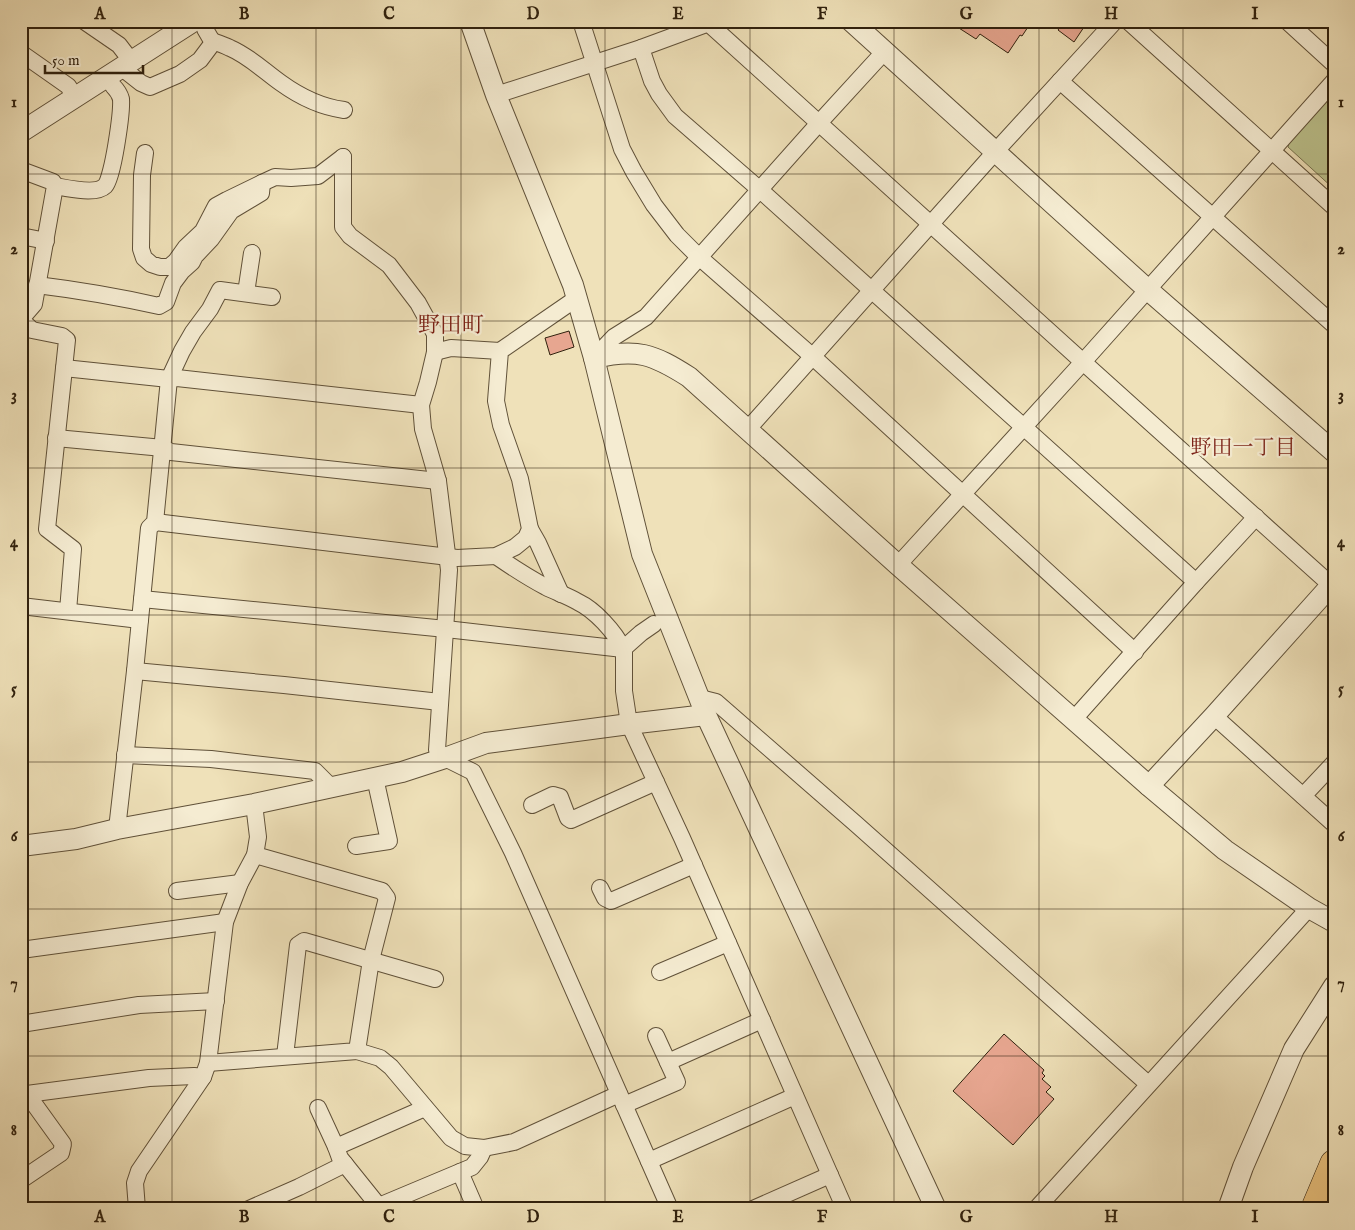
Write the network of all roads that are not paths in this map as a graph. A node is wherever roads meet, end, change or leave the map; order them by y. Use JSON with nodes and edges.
{"nodes":[{"id":1,"x":470,"y":21,"type":"edge"},
{"id":2,"x":581,"y":21,"type":"edge"},
{"id":3,"x":851,"y":21,"type":"edge"},
{"id":4,"x":1115,"y":21,"type":"edge"},
{"id":5,"x":1128,"y":21,"type":"edge"},
{"id":6,"x":1287,"y":21,"type":"edge"},
{"id":7,"x":85,"y":22,"type":"edge"},
{"id":8,"x":708,"y":22,"type":"edge"},
{"id":9,"x":203,"y":30,"type":"edge"},
{"id":10,"x":641,"y":48,"type":"junction"},
{"id":11,"x":884,"y":52,"type":"junction"},
{"id":12,"x":21,"y":53,"type":"edge"},
{"id":13,"x":594,"y":63,"type":"junction"},
{"id":14,"x":127,"y":64,"type":"junction"},
{"id":15,"x":1334,"y":64,"type":"edge"},
{"id":16,"x":1060,"y":81,"type":"junction"},
{"id":17,"x":1334,"y":81,"type":"edge"},
{"id":18,"x":113,"y":86,"type":"dead end"},
{"id":19,"x":496,"y":95,"type":"junction"},
{"id":20,"x":76,"y":98,"type":"junction"},
{"id":21,"x":344,"y":110,"type":"dead end"},
{"id":22,"x":819,"y":123,"type":"junction"},
{"id":23,"x":21,"y":132,"type":"edge"},
{"id":24,"x":1271,"y":151,"type":"junction"},
{"id":25,"x":995,"y":152,"type":"junction"},
{"id":26,"x":145,"y":153,"type":"dead end"},
{"id":27,"x":21,"y":170,"type":"edge"},
{"id":28,"x":262,"y":183,"type":"junction"},
{"id":29,"x":55,"y":186,"type":"junction"},
{"id":30,"x":760,"y":189,"type":"junction"},
{"id":31,"x":1334,"y":207,"type":"edge"},
{"id":32,"x":1212,"y":216,"type":"junction"},
{"id":33,"x":931,"y":224,"type":"junction"},
{"id":34,"x":21,"y":236,"type":"edge"},
{"id":35,"x":46,"y":241,"type":"junction"},
{"id":36,"x":252,"y":253,"type":"dead end"},
{"id":37,"x":699,"y":257,"type":"junction"},
{"id":38,"x":37,"y":285,"type":"junction"},
{"id":39,"x":1147,"y":289,"type":"junction"},
{"id":40,"x":872,"y":291,"type":"junction"},
{"id":41,"x":246,"y":293,"type":"junction"},
{"id":42,"x":272,"y":297,"type":"dead end"},
{"id":43,"x":577,"y":298,"type":"junction"},
{"id":44,"x":21,"y":319,"type":"edge"},
{"id":45,"x":1334,"y":325,"type":"edge"},
{"id":46,"x":500,"y":351,"type":"junction"},
{"id":47,"x":435,"y":352,"type":"junction"},
{"id":48,"x":812,"y":356,"type":"junction"},
{"id":49,"x":594,"y":358,"type":"junction"},
{"id":50,"x":1083,"y":362,"type":"junction"},
{"id":51,"x":64,"y":368,"type":"junction"},
{"id":52,"x":169,"y":380,"type":"junction"},
{"id":53,"x":421,"y":405,"type":"junction"},
{"id":54,"x":1023,"y":428,"type":"junction"},
{"id":55,"x":747,"y":430,"type":"junction"},
{"id":56,"x":56,"y":438,"type":"junction"},
{"id":57,"x":1331,"y":443,"type":"edge"},
{"id":58,"x":162,"y":448,"type":"junction"},
{"id":59,"x":438,"y":481,"type":"junction"},
{"id":60,"x":963,"y":494,"type":"junction"},
{"id":61,"x":1256,"y":517,"type":"junction"},
{"id":62,"x":155,"y":522,"type":"junction"},
{"id":63,"x":530,"y":529,"type":"junction"},
{"id":64,"x":448,"y":556,"type":"junction"},
{"id":65,"x":496,"y":556,"type":"junction"},
{"id":66,"x":898,"y":565,"type":"junction"},
{"id":67,"x":1196,"y":582,"type":"junction"},
{"id":68,"x":1333,"y":584,"type":"edge"},
{"id":69,"x":561,"y":594,"type":"junction"},
{"id":70,"x":142,"y":599,"type":"junction"},
{"id":71,"x":21,"y":606,"type":"edge"},
{"id":72,"x":68,"y":611,"type":"junction"},
{"id":73,"x":140,"y":620,"type":"junction"},
{"id":74,"x":654,"y":624,"type":"dead end"},
{"id":75,"x":446,"y":629,"type":"junction"},
{"id":76,"x":623,"y":649,"type":"junction"},
{"id":77,"x":1135,"y":652,"type":"junction"},
{"id":78,"x":135,"y":671,"type":"junction"},
{"id":79,"x":440,"y":702,"type":"junction"},
{"id":80,"x":703,"y":706,"type":"junction"},
{"id":81,"x":1214,"y":716,"type":"junction"},
{"id":82,"x":1074,"y":719,"type":"junction"},
{"id":83,"x":629,"y":724,"type":"junction"},
{"id":84,"x":125,"y":755,"type":"junction"},
{"id":85,"x":445,"y":758,"type":"junction"},
{"id":86,"x":1334,"y":763,"type":"edge"},
{"id":87,"x":375,"y":778,"type":"junction"},
{"id":88,"x":656,"y":782,"type":"junction"},
{"id":89,"x":1149,"y":786,"type":"junction"},
{"id":90,"x":331,"y":787,"type":"junction"},
{"id":91,"x":1303,"y":796,"type":"junction"},
{"id":92,"x":254,"y":804,"type":"junction"},
{"id":93,"x":532,"y":805,"type":"dead end"},
{"id":94,"x":1334,"y":824,"type":"edge"},
{"id":95,"x":116,"y":829,"type":"junction"},
{"id":96,"x":21,"y":846,"type":"edge"},
{"id":97,"x":356,"y":846,"type":"dead end"},
{"id":98,"x":255,"y":855,"type":"junction"},
{"id":99,"x":694,"y":865,"type":"junction"},
{"id":100,"x":240,"y":883,"type":"junction"},
{"id":101,"x":600,"y":888,"type":"dead end"},
{"id":102,"x":177,"y":891,"type":"dead end"},
{"id":103,"x":1309,"y":908,"type":"junction"},
{"id":104,"x":226,"y":922,"type":"junction"},
{"id":105,"x":1334,"y":922,"type":"edge"},
{"id":106,"x":728,"y":943,"type":"junction"},
{"id":107,"x":21,"y":950,"type":"edge"},
{"id":108,"x":371,"y":960,"type":"junction"},
{"id":109,"x":660,"y":972,"type":"dead end"},
{"id":110,"x":435,"y":979,"type":"dead end"},
{"id":111,"x":1334,"y":986,"type":"edge"},
{"id":112,"x":216,"y":1001,"type":"junction"},
{"id":113,"x":762,"y":1020,"type":"junction"},
{"id":114,"x":21,"y":1024,"type":"edge"},
{"id":115,"x":656,"y":1036,"type":"dead end"},
{"id":116,"x":357,"y":1051,"type":"junction"},
{"id":117,"x":285,"y":1056,"type":"junction"},
{"id":118,"x":668,"y":1062,"type":"junction"},
{"id":119,"x":206,"y":1070,"type":"junction"},
{"id":120,"x":1148,"y":1084,"type":"junction"},
{"id":121,"x":24,"y":1093,"type":"edge"},
{"id":122,"x":795,"y":1096,"type":"junction"},
{"id":123,"x":621,"y":1100,"type":"junction"},
{"id":124,"x":318,"y":1108,"type":"dead end"},
{"id":125,"x":425,"y":1108,"type":"junction"},
{"id":126,"x":336,"y":1147,"type":"junction"},
{"id":127,"x":484,"y":1148,"type":"junction"},
{"id":128,"x":649,"y":1160,"type":"junction"},
{"id":129,"x":345,"y":1164,"type":"junction"},
{"id":130,"x":1334,"y":1164,"type":"edge"},
{"id":131,"x":460,"y":1172,"type":"junction"},
{"id":132,"x":830,"y":1175,"type":"junction"},
{"id":133,"x":21,"y":1180,"type":"edge"},
{"id":134,"x":380,"y":1208,"type":"edge"},
{"id":135,"x":137,"y":1209,"type":"edge"},
{"id":136,"x":249,"y":1209,"type":"edge"},
{"id":137,"x":476,"y":1209,"type":"edge"},
{"id":138,"x":670,"y":1209,"type":"edge"},
{"id":139,"x":753,"y":1209,"type":"edge"},
{"id":140,"x":845,"y":1209,"type":"edge"},
{"id":141,"x":936,"y":1209,"type":"edge"},
{"id":142,"x":1036,"y":1209,"type":"edge"},
{"id":143,"x":1228,"y":1209,"type":"edge"},
{"id":144,"x":1315,"y":1209,"type":"edge"}],
"edges":[{"from":1,"to":19,"type":"street"},
{"from":2,"to":13,"type":"street"},
{"from":3,"to":11,"type":"street"},
{"from":4,"to":16,"type":"street"},
{"from":5,"to":24,"type":"street"},
{"from":6,"to":15,"type":"street"},
{"from":7,"to":14,"type":"street"},
{"from":8,"to":10,"type":"street"},
{"from":8,"to":22,"type":"street"},
{"from":9,"to":14,"type":"street"},
{"from":9,"to":14,"type":"street"},
{"from":9,"to":21,"type":"street"},
{"from":10,"to":13,"type":"street"},
{"from":10,"to":30,"type":"street"},
{"from":11,"to":22,"type":"street"},
{"from":11,"to":25,"type":"street"},
{"from":12,"to":20,"type":"street"},
{"from":13,"to":19,"type":"street"},
{"from":13,"to":37,"type":"street"},
{"from":14,"to":20,"type":"street"},
{"from":16,"to":25,"type":"street"},
{"from":16,"to":32,"type":"street"},
{"from":17,"to":24,"type":"street"},
{"from":18,"to":29,"type":"street"},
{"from":19,"to":43,"type":"street"},
{"from":20,"to":23,"type":"street"},
{"from":22,"to":30,"type":"street"},
{"from":22,"to":33,"type":"street"},
{"from":24,"to":31,"type":"street"},
{"from":24,"to":32,"type":"street"},
{"from":25,"to":33,"type":"street"},
{"from":25,"to":39,"type":"street"},
{"from":26,"to":28,"type":"street"},
{"from":27,"to":29,"type":"street"},
{"from":28,"to":38,"type":"street"},
{"from":28,"to":47,"type":"street"},
{"from":29,"to":35,"type":"street"},
{"from":30,"to":37,"type":"street"},
{"from":30,"to":40,"type":"street"},
{"from":32,"to":39,"type":"street"},
{"from":32,"to":45,"type":"street"},
{"from":33,"to":40,"type":"street"},
{"from":33,"to":50,"type":"street"},
{"from":34,"to":35,"type":"street"},
{"from":35,"to":38,"type":"street"},
{"from":36,"to":41,"type":"street"},
{"from":37,"to":48,"type":"street"},
{"from":37,"to":49,"type":"street"},
{"from":38,"to":44,"type":"street"},
{"from":39,"to":50,"type":"street"},
{"from":39,"to":57,"type":"street"},
{"from":40,"to":48,"type":"street"},
{"from":40,"to":54,"type":"street"},
{"from":41,"to":42,"type":"street"},
{"from":41,"to":52,"type":"street"},
{"from":43,"to":46,"type":"street"},
{"from":43,"to":49,"type":"street"},
{"from":44,"to":51,"type":"street"},
{"from":46,"to":47,"type":"street"},
{"from":46,"to":63,"type":"street"},
{"from":47,"to":53,"type":"street"},
{"from":48,"to":55,"type":"street"},
{"from":48,"to":60,"type":"street"},
{"from":49,"to":55,"type":"street"},
{"from":49,"to":80,"type":"street"},
{"from":50,"to":54,"type":"street"},
{"from":50,"to":61,"type":"street"},
{"from":51,"to":52,"type":"street"},
{"from":51,"to":56,"type":"street"},
{"from":52,"to":53,"type":"street"},
{"from":52,"to":58,"type":"street"},
{"from":53,"to":59,"type":"street"},
{"from":54,"to":60,"type":"street"},
{"from":54,"to":67,"type":"street"},
{"from":55,"to":66,"type":"street"},
{"from":56,"to":58,"type":"street"},
{"from":56,"to":72,"type":"street"},
{"from":58,"to":59,"type":"street"},
{"from":58,"to":62,"type":"street"},
{"from":59,"to":64,"type":"street"},
{"from":60,"to":66,"type":"street"},
{"from":60,"to":77,"type":"street"},
{"from":61,"to":67,"type":"street"},
{"from":61,"to":68,"type":"street"},
{"from":62,"to":64,"type":"street"},
{"from":62,"to":70,"type":"street"},
{"from":63,"to":65,"type":"street"},
{"from":63,"to":69,"type":"street"},
{"from":64,"to":65,"type":"street"},
{"from":64,"to":75,"type":"street"},
{"from":65,"to":69,"type":"street"},
{"from":66,"to":82,"type":"street"},
{"from":67,"to":77,"type":"street"},
{"from":68,"to":81,"type":"street"},
{"from":69,"to":76,"type":"street"},
{"from":70,"to":73,"type":"street"},
{"from":70,"to":75,"type":"street"},
{"from":71,"to":72,"type":"street"},
{"from":72,"to":73,"type":"street"},
{"from":73,"to":78,"type":"street"},
{"from":74,"to":76,"type":"street"},
{"from":75,"to":76,"type":"street"},
{"from":75,"to":79,"type":"street"},
{"from":76,"to":83,"type":"street"},
{"from":77,"to":82,"type":"street"},
{"from":78,"to":79,"type":"street"},
{"from":78,"to":84,"type":"street"},
{"from":79,"to":85,"type":"street"},
{"from":80,"to":83,"type":"street"},
{"from":80,"to":120,"type":"street"},
{"from":80,"to":141,"type":"street"},
{"from":81,"to":89,"type":"street"},
{"from":81,"to":91,"type":"street"},
{"from":82,"to":89,"type":"street"},
{"from":83,"to":85,"type":"street"},
{"from":83,"to":88,"type":"street"},
{"from":84,"to":90,"type":"street"},
{"from":84,"to":95,"type":"street"},
{"from":85,"to":87,"type":"street"},
{"from":85,"to":123,"type":"street"},
{"from":86,"to":91,"type":"street"},
{"from":87,"to":90,"type":"street"},
{"from":87,"to":97,"type":"street"},
{"from":88,"to":93,"type":"street"},
{"from":88,"to":99,"type":"street"},
{"from":89,"to":103,"type":"street"},
{"from":90,"to":92,"type":"street"},
{"from":91,"to":94,"type":"street"},
{"from":92,"to":95,"type":"street"},
{"from":92,"to":98,"type":"street"},
{"from":95,"to":96,"type":"street"},
{"from":98,"to":100,"type":"street"},
{"from":98,"to":108,"type":"street"},
{"from":99,"to":101,"type":"street"},
{"from":99,"to":106,"type":"street"},
{"from":100,"to":102,"type":"street"},
{"from":100,"to":104,"type":"street"},
{"from":103,"to":105,"type":"street"},
{"from":103,"to":120,"type":"street"},
{"from":104,"to":107,"type":"street"},
{"from":104,"to":112,"type":"street"},
{"from":106,"to":109,"type":"street"},
{"from":106,"to":113,"type":"street"},
{"from":108,"to":110,"type":"street"},
{"from":108,"to":116,"type":"street"},
{"from":108,"to":117,"type":"street"},
{"from":111,"to":143,"type":"street"},
{"from":112,"to":114,"type":"street"},
{"from":112,"to":119,"type":"street"},
{"from":113,"to":118,"type":"street"},
{"from":113,"to":122,"type":"street"},
{"from":115,"to":118,"type":"street"},
{"from":116,"to":117,"type":"street"},
{"from":116,"to":125,"type":"street"},
{"from":117,"to":119,"type":"street"},
{"from":118,"to":123,"type":"street"},
{"from":119,"to":121,"type":"street"},
{"from":119,"to":135,"type":"street"},
{"from":120,"to":142,"type":"street"},
{"from":121,"to":133,"type":"street"},
{"from":122,"to":128,"type":"street"},
{"from":122,"to":132,"type":"street"},
{"from":123,"to":127,"type":"street"},
{"from":123,"to":128,"type":"street"},
{"from":124,"to":126,"type":"street"},
{"from":125,"to":126,"type":"street"},
{"from":125,"to":127,"type":"street"},
{"from":126,"to":129,"type":"street"},
{"from":127,"to":131,"type":"street"},
{"from":128,"to":138,"type":"street"},
{"from":129,"to":134,"type":"street"},
{"from":129,"to":136,"type":"street"},
{"from":130,"to":144,"type":"highway"},
{"from":131,"to":134,"type":"street"},
{"from":131,"to":137,"type":"street"},
{"from":132,"to":139,"type":"street"},
{"from":132,"to":140,"type":"street"}]}
